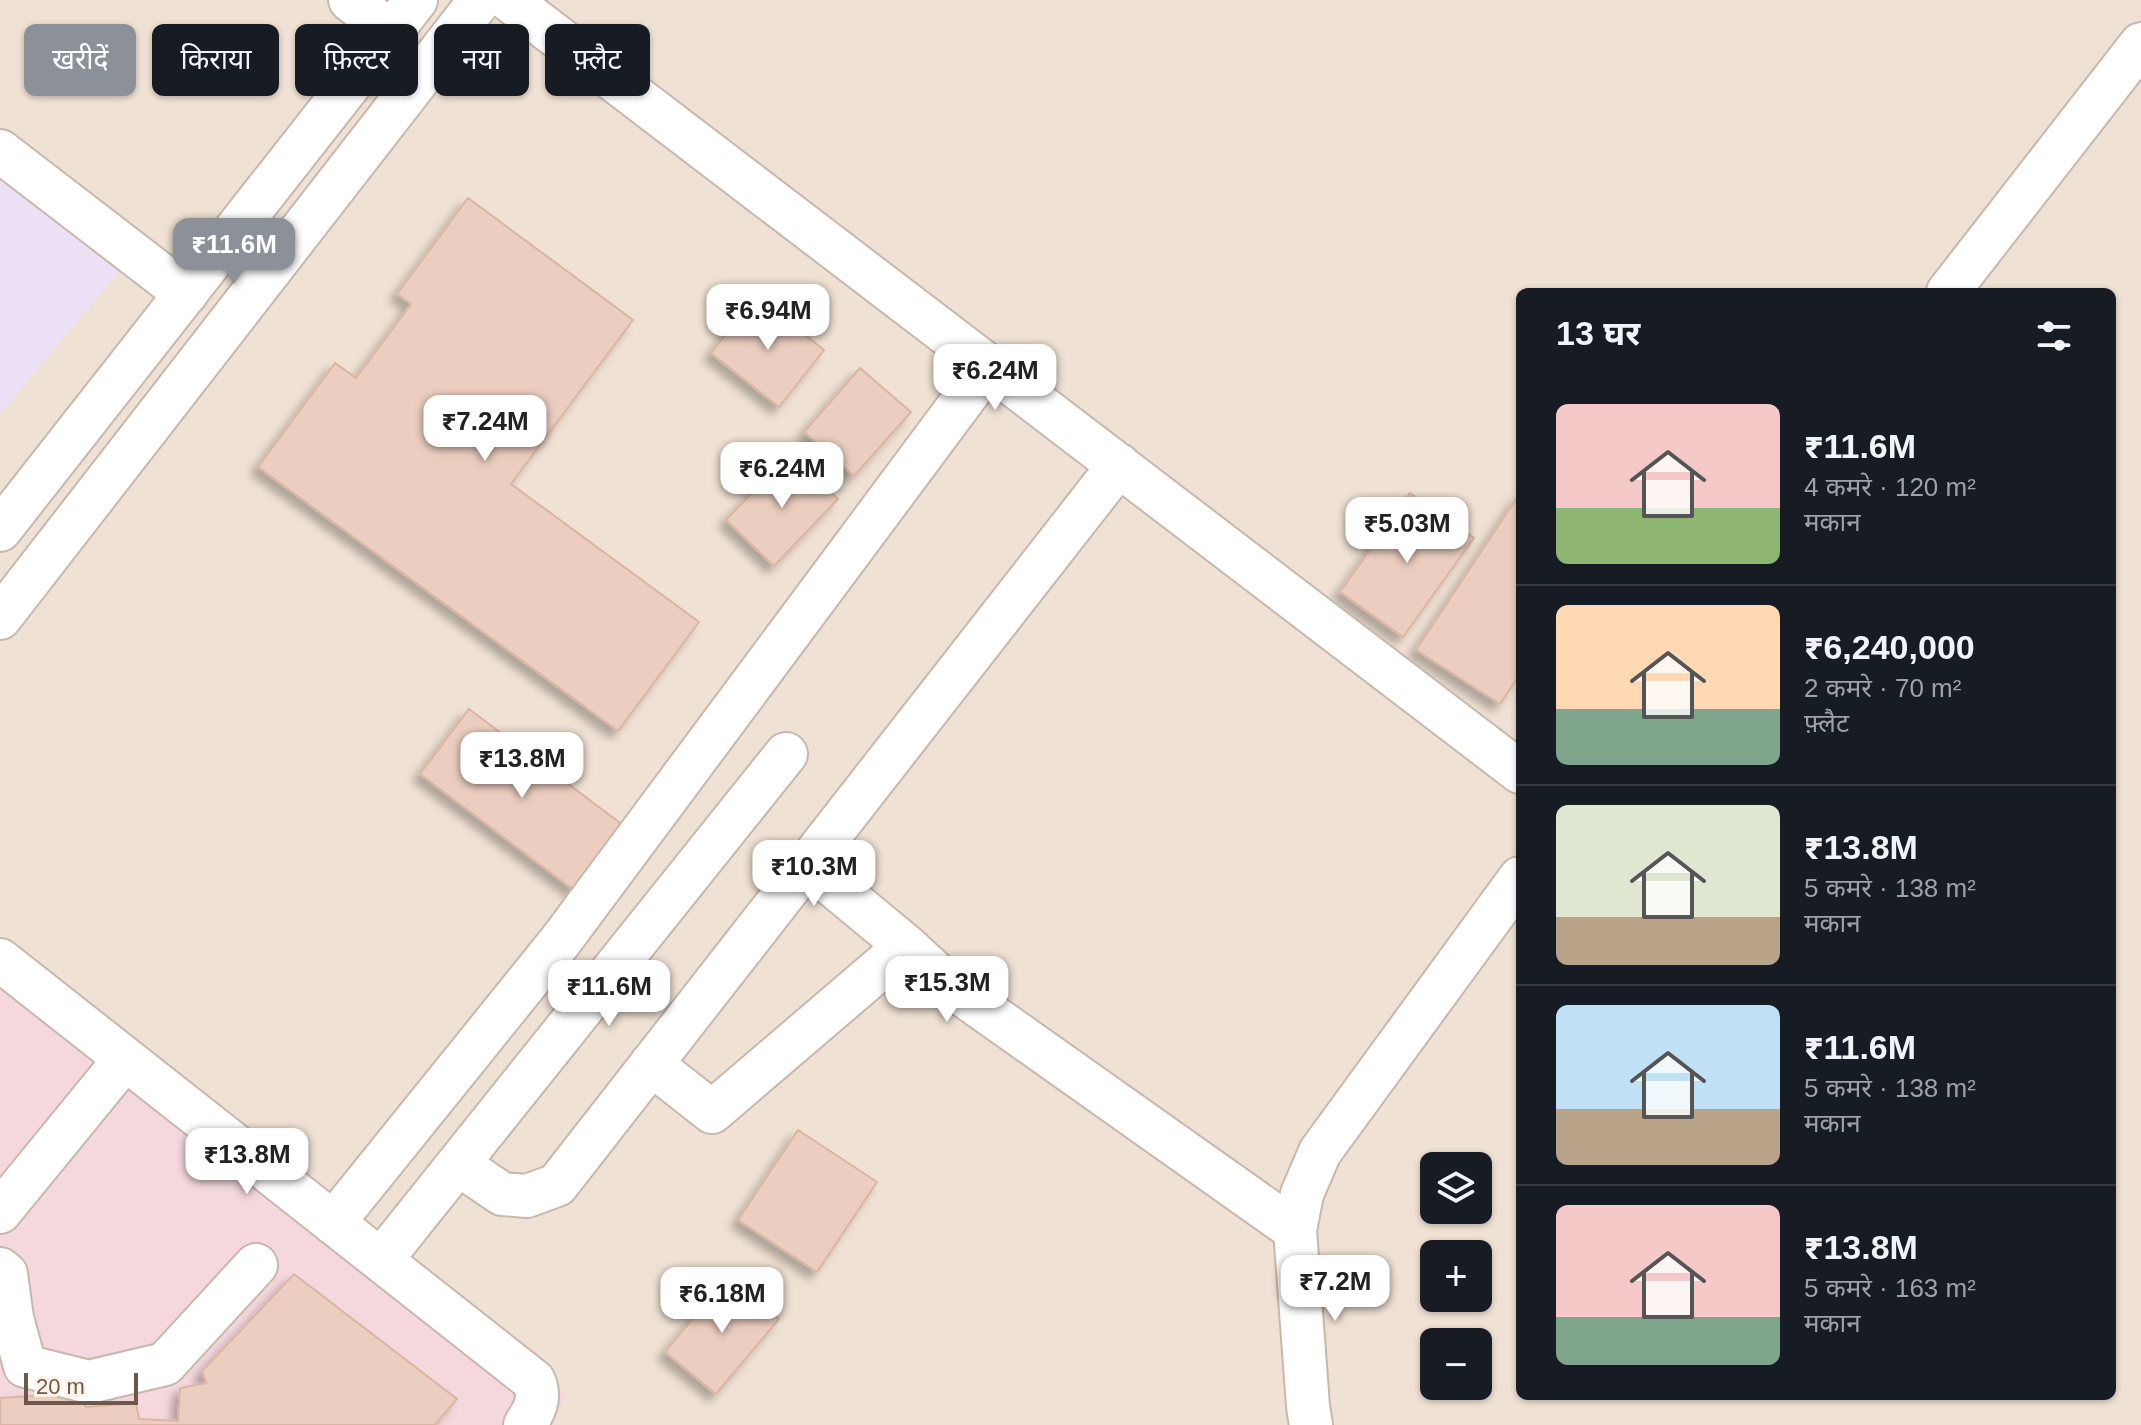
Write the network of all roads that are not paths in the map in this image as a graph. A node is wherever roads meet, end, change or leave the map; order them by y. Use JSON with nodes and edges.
{"nodes":[{"id":1,"x":350,"y":0,"type":"edge"},
{"id":2,"x":480,"y":0,"type":"edge"},
{"id":3,"x":509,"y":0,"type":"edge"},
{"id":4,"x":404,"y":16,"type":"edge"},
{"id":5,"x":2141,"y":44,"type":"edge"},
{"id":6,"x":0,"y":151,"type":"edge"},
{"id":7,"x":1951,"y":288,"type":"edge"},
{"id":8,"x":186,"y":294,"type":"junction"},
{"id":9,"x":989,"y":365,"type":"junction"},
{"id":10,"x":1119,"y":465,"type":"junction"},
{"id":11,"x":0,"y":530,"type":"edge"},
{"id":12,"x":0,"y":618,"type":"edge"},
{"id":13,"x":786,"y":754,"type":"dead end"},
{"id":14,"x":1516,"y":769,"type":"edge"},
{"id":15,"x":807,"y":864,"type":"junction"},
{"id":16,"x":1516,"y":883,"type":"edge"},
{"id":17,"x":906,"y":946,"type":"junction"},
{"id":18,"x":0,"y":960,"type":"edge"},
{"id":19,"x":125,"y":1059,"type":"junction"},
{"id":20,"x":651,"y":1064,"type":"junction"},
{"id":21,"x":458,"y":1164,"type":"junction"},
{"id":22,"x":0,"y":1212,"type":"edge"},
{"id":23,"x":333,"y":1223,"type":"junction"},
{"id":24,"x":1295,"y":1230,"type":"junction"},
{"id":25,"x":381,"y":1260,"type":"junction"},
{"id":26,"x":256,"y":1265,"type":"dead end"},
{"id":27,"x":0,"y":1269,"type":"edge"},
{"id":28,"x":6,"y":1325,"type":"edge"},
{"id":29,"x":525,"y":1425,"type":"edge"},
{"id":30,"x":1311,"y":1425,"type":"edge"}],
"edges":[{"from":1,"to":4,"type":"street"},
{"from":2,"to":12,"type":"street"},
{"from":3,"to":9,"type":"street"},
{"from":4,"to":8,"type":"street"},
{"from":5,"to":7,"type":"street"},
{"from":6,"to":8,"type":"street"},
{"from":8,"to":11,"type":"street"},
{"from":9,"to":10,"type":"street"},
{"from":9,"to":23,"type":"street"},
{"from":10,"to":14,"type":"street"},
{"from":10,"to":15,"type":"street"},
{"from":13,"to":21,"type":"street"},
{"from":15,"to":17,"type":"street"},
{"from":15,"to":20,"type":"street"},
{"from":16,"to":24,"type":"street"},
{"from":17,"to":20,"type":"street"},
{"from":17,"to":24,"type":"street"},
{"from":18,"to":19,"type":"street"},
{"from":19,"to":22,"type":"street"},
{"from":19,"to":23,"type":"street"},
{"from":20,"to":21,"type":"street"},
{"from":21,"to":25,"type":"street"},
{"from":23,"to":25,"type":"street"},
{"from":24,"to":30,"type":"street"},
{"from":25,"to":29,"type":"street"},
{"from":26,"to":28,"type":"street"},
{"from":27,"to":28,"type":"street"}]}
